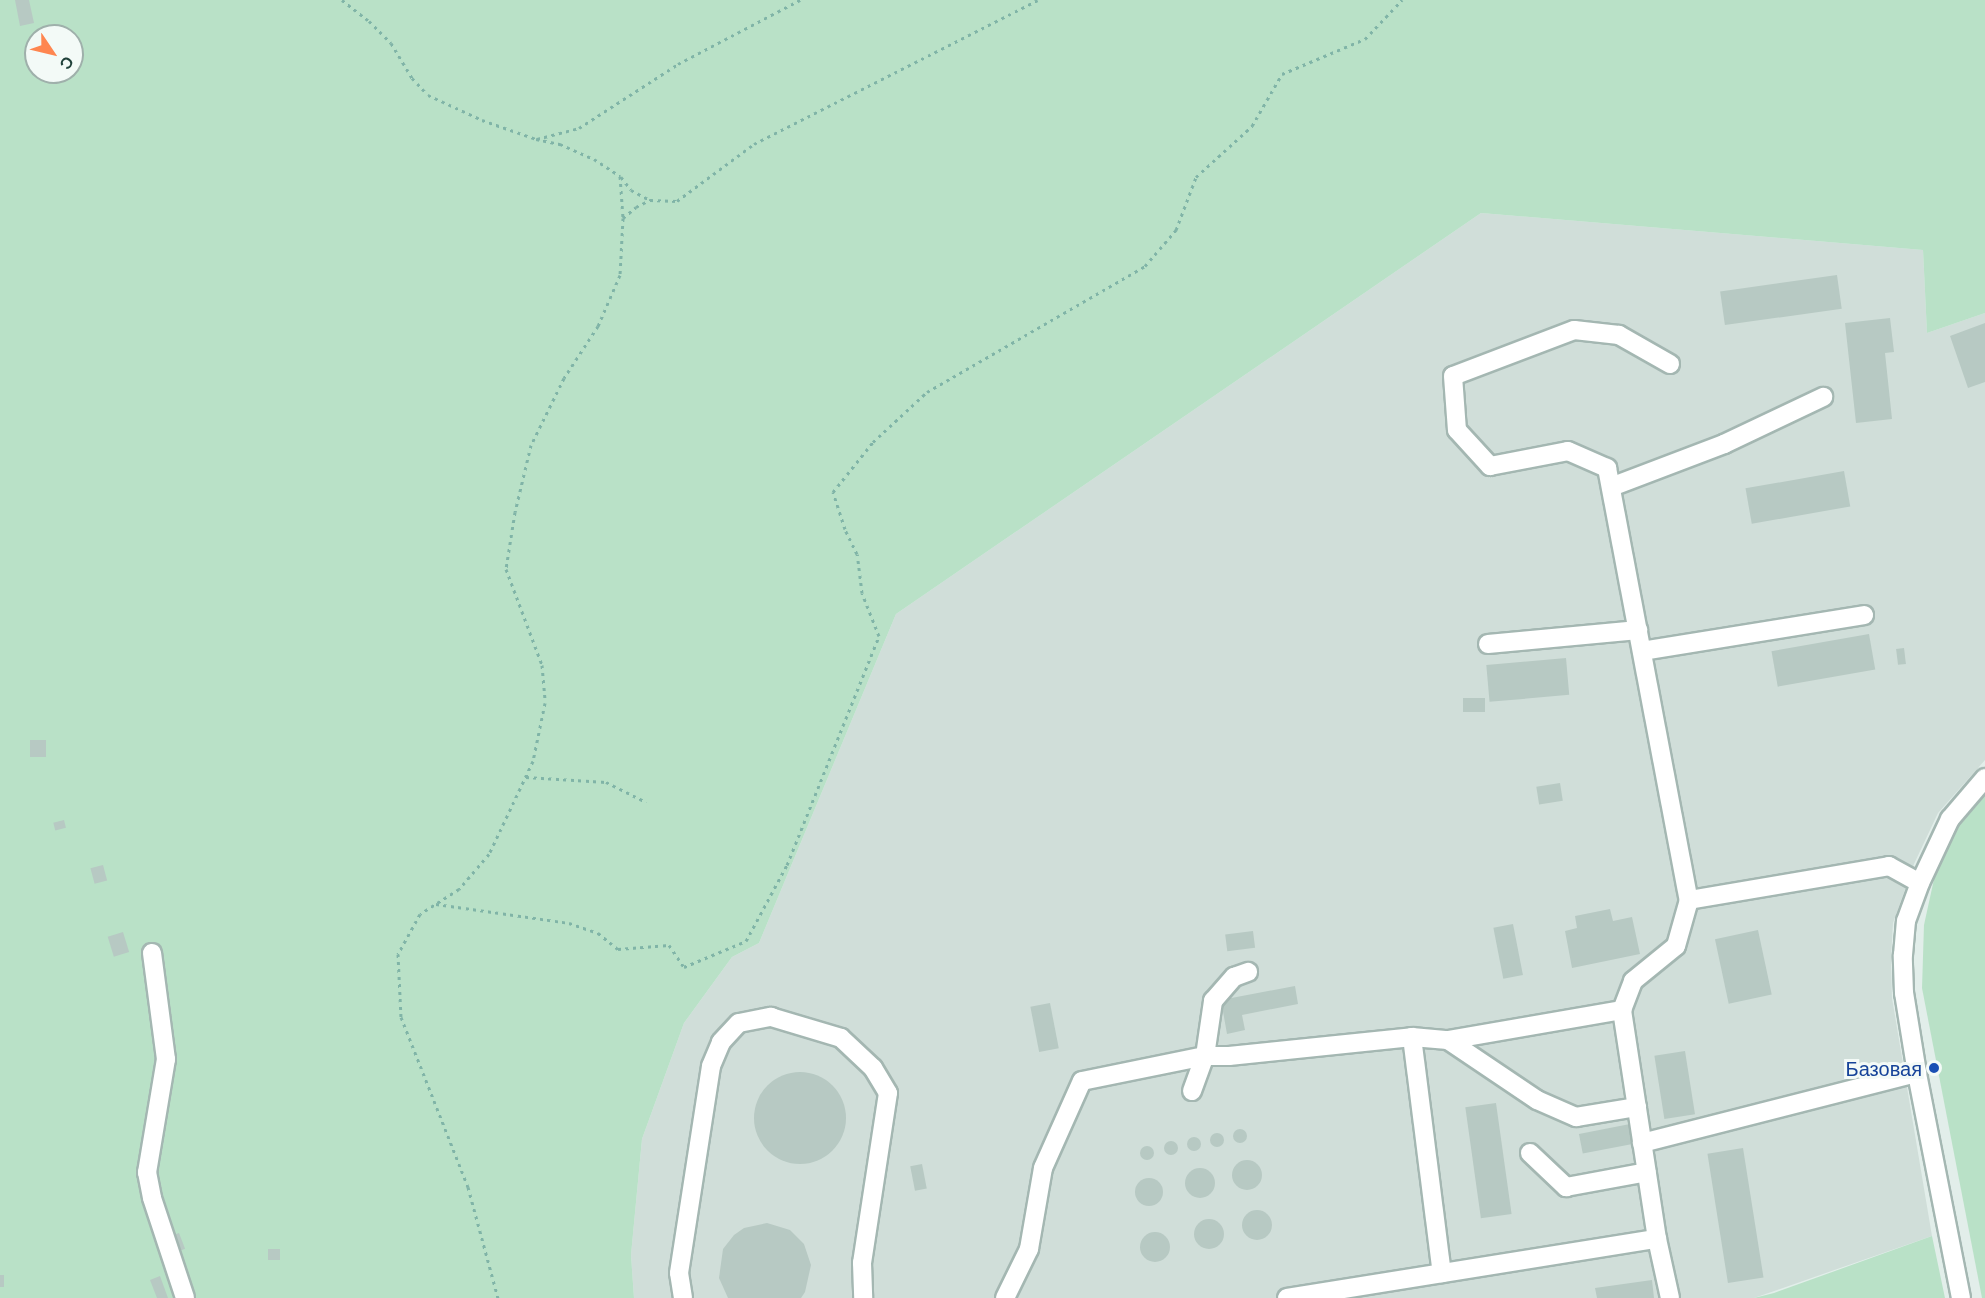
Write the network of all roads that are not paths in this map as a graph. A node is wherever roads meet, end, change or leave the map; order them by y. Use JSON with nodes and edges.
{"nodes":[{"id":1,"x":1670,"y":364,"type":"dead end"},
{"id":2,"x":1823,"y":397,"type":"dead end"},
{"id":3,"x":1611,"y":487,"type":"junction"},
{"id":4,"x":1864,"y":615,"type":"dead end"},
{"id":5,"x":1638,"y":630,"type":"junction"},
{"id":6,"x":1488,"y":644,"type":"dead end"},
{"id":7,"x":1642,"y":651,"type":"junction"},
{"id":8,"x":1985,"y":778,"type":"edge"},
{"id":9,"x":1920,"y":883,"type":"junction"},
{"id":10,"x":1689,"y":900,"type":"junction"},
{"id":11,"x":152,"y":953,"type":"dead end"},
{"id":12,"x":1248,"y":972,"type":"dead end"},
{"id":13,"x":1622,"y":1010,"type":"junction"},
{"id":14,"x":1412,"y":1037,"type":"junction"},
{"id":15,"x":1448,"y":1040,"type":"junction"},
{"id":16,"x":1205,"y":1056,"type":"junction"},
{"id":17,"x":1917,"y":1073,"type":"junction"},
{"id":18,"x":1191,"y":1091,"type":"dead end"},
{"id":19,"x":1637,"y":1107,"type":"junction"},
{"id":20,"x":1642,"y":1143,"type":"junction"},
{"id":21,"x":1530,"y":1153,"type":"dead end"},
{"id":22,"x":1647,"y":1172,"type":"junction"},
{"id":23,"x":1657,"y":1239,"type":"junction"},
{"id":24,"x":1442,"y":1273,"type":"junction"},
{"id":25,"x":1351,"y":1293,"type":"edge"},
{"id":26,"x":185,"y":1298,"type":"edge"},
{"id":27,"x":682,"y":1298,"type":"edge"},
{"id":28,"x":863,"y":1298,"type":"edge"},
{"id":29,"x":1005,"y":1298,"type":"edge"},
{"id":30,"x":1287,"y":1298,"type":"edge"},
{"id":31,"x":1670,"y":1298,"type":"edge"},
{"id":32,"x":1961,"y":1298,"type":"edge"}],
"edges":[{"from":1,"to":3,"type":"street"},
{"from":2,"to":3,"type":"street"},
{"from":3,"to":5,"type":"street"},
{"from":4,"to":7,"type":"street"},
{"from":5,"to":6,"type":"street"},
{"from":5,"to":7,"type":"street"},
{"from":7,"to":10,"type":"street"},
{"from":8,"to":9,"type":"street"},
{"from":9,"to":10,"type":"street"},
{"from":9,"to":17,"type":"street"},
{"from":10,"to":13,"type":"street"},
{"from":11,"to":26,"type":"street"},
{"from":12,"to":16,"type":"street"},
{"from":13,"to":15,"type":"street"},
{"from":13,"to":19,"type":"street"},
{"from":14,"to":15,"type":"street"},
{"from":14,"to":16,"type":"street"},
{"from":14,"to":24,"type":"street"},
{"from":15,"to":19,"type":"street"},
{"from":16,"to":18,"type":"street"},
{"from":16,"to":29,"type":"street"},
{"from":17,"to":20,"type":"street"},
{"from":17,"to":32,"type":"street"},
{"from":19,"to":20,"type":"street"},
{"from":20,"to":22,"type":"street"},
{"from":21,"to":22,"type":"street"},
{"from":22,"to":23,"type":"street"},
{"from":23,"to":24,"type":"street"},
{"from":23,"to":31,"type":"street"},
{"from":24,"to":25,"type":"street"},
{"from":25,"to":30,"type":"street"},
{"from":27,"to":28,"type":"street"}]}
